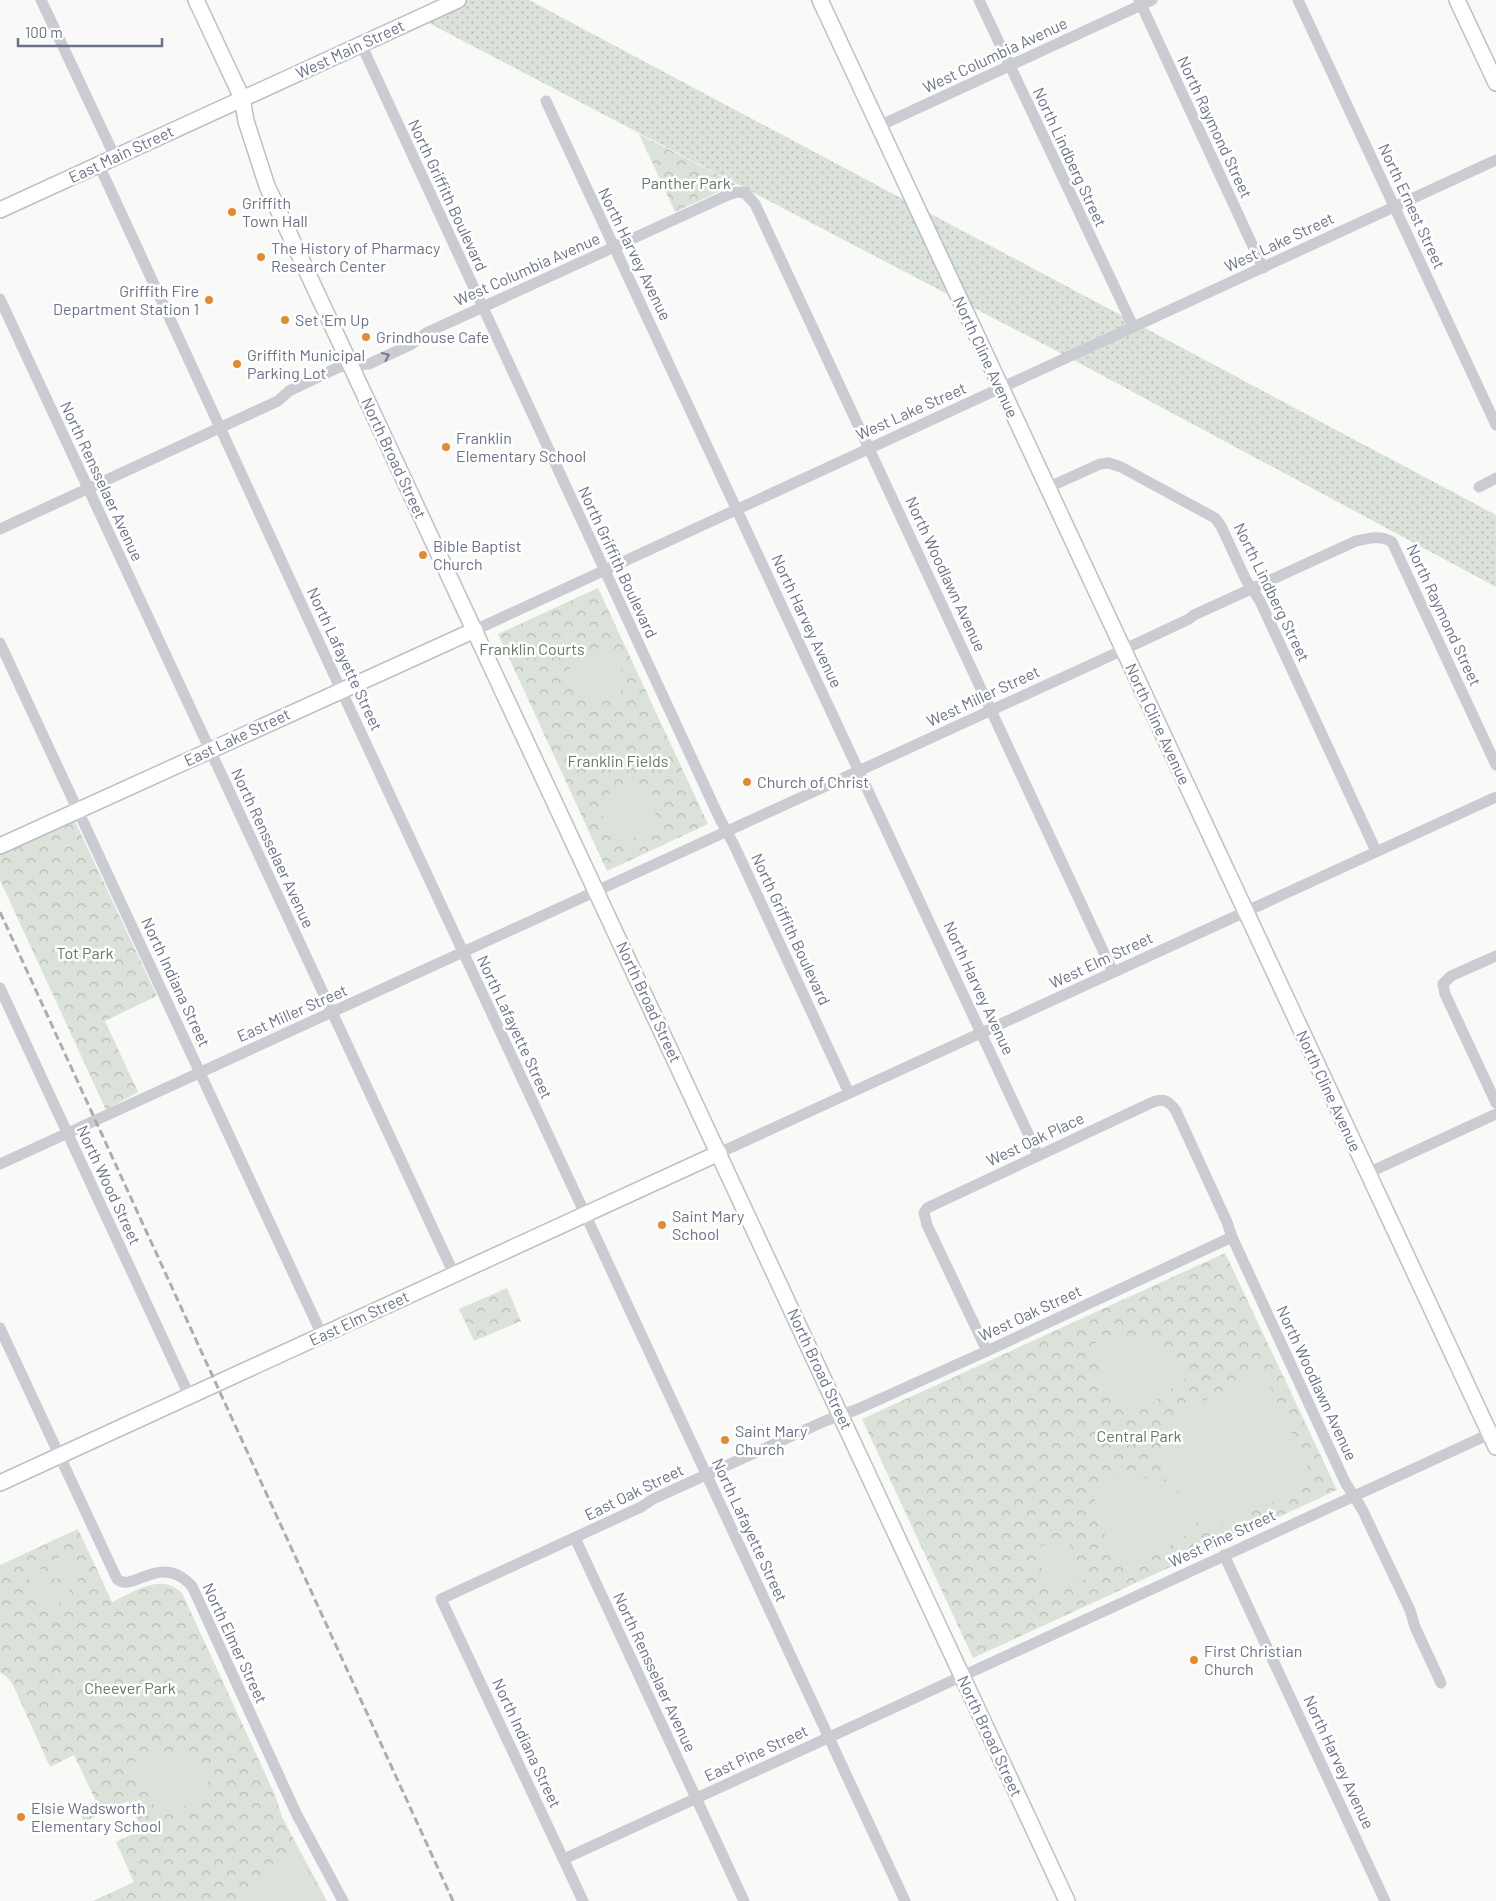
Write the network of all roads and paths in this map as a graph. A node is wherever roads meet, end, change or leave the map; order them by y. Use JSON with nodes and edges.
{"nodes":[{"id":1,"x":41,"y":0,"type":"edge"},
{"id":2,"x":196,"y":0,"type":"edge"},
{"id":3,"x":458,"y":0,"type":"edge"},
{"id":4,"x":820,"y":0,"type":"edge"},
{"id":5,"x":979,"y":0,"type":"edge"},
{"id":6,"x":1152,"y":0,"type":"edge"},
{"id":7,"x":1298,"y":0,"type":"edge"},
{"id":8,"x":1457,"y":0,"type":"edge"},
{"id":9,"x":1140,"y":3,"type":"edge"},
{"id":10,"x":361,"y":44,"type":"junction"},
{"id":11,"x":1010,"y":66,"type":"junction"},
{"id":12,"x":1496,"y":83,"type":"edge"},
{"id":13,"x":242,"y":98,"type":"junction"},
{"id":14,"x":546,"y":101,"type":"dead end"},
{"id":15,"x":879,"y":126,"type":"junction"},
{"id":16,"x":115,"y":157,"type":"junction"},
{"id":17,"x":1496,"y":160,"type":"edge"},
{"id":18,"x":98,"y":165,"type":"junction"},
{"id":19,"x":745,"y":193,"type":"joint"},
{"id":20,"x":1394,"y":207,"type":"junction"},
{"id":21,"x":0,"y":210,"type":"edge"},
{"id":22,"x":614,"y":248,"type":"junction"},
{"id":23,"x":1263,"y":268,"type":"junction"},
{"id":24,"x":0,"y":299,"type":"edge"},
{"id":25,"x":482,"y":307,"type":"junction"},
{"id":26,"x":1133,"y":326,"type":"junction"},
{"id":27,"x":351,"y":366,"type":"junction"},
{"id":28,"x":1001,"y":388,"type":"junction"},
{"id":29,"x":1496,"y":425,"type":"edge"},
{"id":30,"x":220,"y":428,"type":"junction"},
{"id":31,"x":869,"y":448,"type":"junction"},
{"id":32,"x":1496,"y":478,"type":"edge"},
{"id":33,"x":1479,"y":487,"type":"dead end"},
{"id":34,"x":1047,"y":488,"type":"junction"},
{"id":35,"x":88,"y":489,"type":"junction"},
{"id":36,"x":737,"y":509,"type":"junction"},
{"id":37,"x":0,"y":529,"type":"edge"},
{"id":38,"x":1383,"y":538,"type":"joint"},
{"id":39,"x":604,"y":570,"type":"junction"},
{"id":40,"x":1252,"y":588,"type":"junction"},
{"id":41,"x":475,"y":630,"type":"junction"},
{"id":42,"x":0,"y":643,"type":"edge"},
{"id":43,"x":1123,"y":650,"type":"junction"},
{"id":44,"x":341,"y":690,"type":"junction"},
{"id":45,"x":991,"y":710,"type":"junction"},
{"id":46,"x":210,"y":750,"type":"junction"},
{"id":47,"x":1496,"y":764,"type":"edge"},
{"id":48,"x":859,"y":771,"type":"junction"},
{"id":49,"x":1496,"y":796,"type":"edge"},
{"id":50,"x":78,"y":810,"type":"junction"},
{"id":51,"x":727,"y":831,"type":"junction"},
{"id":52,"x":0,"y":846,"type":"edge"},
{"id":53,"x":1376,"y":851,"type":"junction"},
{"id":54,"x":597,"y":891,"type":"junction"},
{"id":55,"x":1245,"y":911,"type":"junction"},
{"id":56,"x":463,"y":953,"type":"junction"},
{"id":57,"x":1496,"y":956,"type":"edge"},
{"id":58,"x":1113,"y":972,"type":"junction"},
{"id":59,"x":0,"y":988,"type":"edge"},
{"id":60,"x":332,"y":1012,"type":"junction"},
{"id":61,"x":982,"y":1032,"type":"junction"},
{"id":62,"x":200,"y":1073,"type":"junction"},
{"id":63,"x":849,"y":1093,"type":"junction"},
{"id":64,"x":1163,"y":1100,"type":"joint"},
{"id":65,"x":1496,"y":1103,"type":"edge"},
{"id":66,"x":1496,"y":1114,"type":"edge"},
{"id":67,"x":67,"y":1133,"type":"junction"},
{"id":68,"x":719,"y":1153,"type":"junction"},
{"id":69,"x":1038,"y":1155,"type":"junction"},
{"id":70,"x":0,"y":1164,"type":"edge"},
{"id":71,"x":1368,"y":1173,"type":"junction"},
{"id":72,"x":585,"y":1214,"type":"junction"},
{"id":73,"x":1232,"y":1237,"type":"junction"},
{"id":74,"x":454,"y":1274,"type":"junction"},
{"id":75,"x":0,"y":1328,"type":"edge"},
{"id":76,"x":322,"y":1335,"type":"junction"},
{"id":77,"x":987,"y":1351,"type":"junction"},
{"id":78,"x":190,"y":1395,"type":"junction"},
{"id":79,"x":841,"y":1415,"type":"junction"},
{"id":80,"x":1494,"y":1437,"type":"edge"},
{"id":81,"x":59,"y":1455,"type":"junction"},
{"id":82,"x":707,"y":1475,"type":"junction"},
{"id":83,"x":0,"y":1483,"type":"edge"},
{"id":84,"x":1354,"y":1496,"type":"junction"},
{"id":85,"x":575,"y":1538,"type":"junction"},
{"id":86,"x":1224,"y":1555,"type":"junction"},
{"id":87,"x":441,"y":1599,"type":"joint"},
{"id":88,"x":962,"y":1676,"type":"junction"},
{"id":89,"x":1440,"y":1683,"type":"dead end"},
{"id":90,"x":828,"y":1737,"type":"junction"},
{"id":91,"x":696,"y":1798,"type":"junction"},
{"id":92,"x":564,"y":1859,"type":"junction"},
{"id":93,"x":344,"y":1901,"type":"edge"},
{"id":94,"x":584,"y":1901,"type":"edge"},
{"id":95,"x":744,"y":1901,"type":"edge"},
{"id":96,"x":905,"y":1901,"type":"edge"},
{"id":97,"x":1067,"y":1901,"type":"edge"},
{"id":98,"x":1385,"y":1901,"type":"edge"}],
"edges":[{"from":1,"to":16,"type":"street"},
{"from":2,"to":13,"type":"street","name":"North Broad Street"},
{"from":3,"to":10,"type":"street","name":"West Main Street"},
{"from":4,"to":15,"type":"street","name":"North Cline Avenue"},
{"from":5,"to":11,"type":"street","name":"North Lindberg Street"},
{"from":6,"to":9,"type":"street","name":"West Columbia Avenue"},
{"from":7,"to":20,"type":"street","name":"North Ernest Street"},
{"from":8,"to":12,"type":"street"},
{"from":9,"to":11,"type":"street","name":"West Columbia Avenue"},
{"from":9,"to":23,"type":"street","name":"North Raymond Street"},
{"from":10,"to":13,"type":"street","name":"West Main Street"},
{"from":10,"to":25,"type":"street","name":"North Griffith Boulevard"},
{"from":11,"to":15,"type":"street","name":"West Columbia Avenue"},
{"from":11,"to":26,"type":"street","name":"North Lindberg Street"},
{"from":13,"to":16,"type":"street","name":"East Main Street"},
{"from":13,"to":27,"type":"street","name":"North Broad Street"},
{"from":14,"to":22,"type":"street","name":"North Harvey Avenue"},
{"from":15,"to":28,"type":"street","name":"North Cline Avenue"},
{"from":16,"to":18,"type":"street","name":"East Main Street"},
{"from":17,"to":20,"type":"street","name":"West Lake Street"},
{"from":18,"to":21,"type":"street","name":"East Main Street"},
{"from":18,"to":30,"type":"street","name":"North Lafayette Street"},
{"from":19,"to":22,"type":"street","name":"West Columbia Avenue"},
{"from":19,"to":31,"type":"street","name":"North Woodlawn Avenue"},
{"from":20,"to":23,"type":"street","name":"West Lake Street"},
{"from":20,"to":29,"type":"street","name":"North Ernest Street"},
{"from":22,"to":25,"type":"street","name":"West Columbia Avenue"},
{"from":22,"to":36,"type":"street","name":"North Harvey Avenue"},
{"from":23,"to":26,"type":"street","name":"West Lake Street"},
{"from":24,"to":35,"type":"street","name":"North Rensselaer Avenue"},
{"from":27,"to":25,"type":"street","name":"West Columbia Avenue","one_way":true},
{"from":25,"to":39,"type":"street","name":"North Griffith Boulevard"},
{"from":26,"to":28,"type":"street","name":"West Lake Street"},
{"from":27,"to":30,"type":"street","name":"West Columbia Avenue"},
{"from":27,"to":41,"type":"street","name":"North Broad Street"},
{"from":28,"to":31,"type":"street","name":"West Lake Street"},
{"from":28,"to":34,"type":"street","name":"North Cline Avenue"},
{"from":30,"to":35,"type":"street","name":"West Columbia Avenue"},
{"from":30,"to":44,"type":"street","name":"North Lafayette Street"},
{"from":31,"to":36,"type":"street","name":"West Lake Street"},
{"from":31,"to":45,"type":"street","name":"North Woodlawn Avenue"},
{"from":32,"to":33,"type":"street"},
{"from":34,"to":40,"type":"street","name":"North Lindberg Street"},
{"from":34,"to":43,"type":"street","name":"North Cline Avenue"},
{"from":35,"to":37,"type":"street","name":"West Columbia Avenue"},
{"from":35,"to":46,"type":"street","name":"North Rensselaer Avenue"},
{"from":36,"to":39,"type":"street","name":"West Lake Street"},
{"from":36,"to":48,"type":"street","name":"North Harvey Avenue"},
{"from":38,"to":40,"type":"street","name":"West Miller Street"},
{"from":38,"to":47,"type":"street","name":"North Raymond Street"},
{"from":39,"to":41,"type":"street","name":"West Lake Street"},
{"from":39,"to":51,"type":"street","name":"North Griffith Boulevard"},
{"from":40,"to":43,"type":"street","name":"West Miller Street"},
{"from":40,"to":53,"type":"street","name":"North Lindberg Street"},
{"from":41,"to":44,"type":"street","name":"East Lake Street"},
{"from":41,"to":54,"type":"street","name":"North Broad Street"},
{"from":42,"to":50,"type":"street","name":"North Indiana Street"},
{"from":43,"to":45,"type":"street","name":"West Miller Street"},
{"from":43,"to":55,"type":"street","name":"North Cline Avenue"},
{"from":44,"to":46,"type":"street","name":"East Lake Street"},
{"from":44,"to":56,"type":"street","name":"North Lafayette Street"},
{"from":45,"to":48,"type":"street","name":"West Miller Street"},
{"from":45,"to":58,"type":"street","name":"North Woodlawn Avenue"},
{"from":46,"to":50,"type":"street","name":"East Lake Street"},
{"from":46,"to":60,"type":"street","name":"North Rensselaer Avenue"},
{"from":48,"to":51,"type":"street","name":"West Miller Street"},
{"from":48,"to":61,"type":"street","name":"North Harvey Avenue"},
{"from":49,"to":53,"type":"street","name":"West Elm Street"},
{"from":50,"to":52,"type":"street","name":"East Lake Street"},
{"from":50,"to":62,"type":"street","name":"North Indiana Street"},
{"from":51,"to":54,"type":"street","name":"West Miller Street"},
{"from":51,"to":63,"type":"street","name":"North Griffith Boulevard"},
{"from":53,"to":55,"type":"street","name":"West Elm Street"},
{"from":54,"to":56,"type":"street","name":"East Miller Street"},
{"from":54,"to":68,"type":"street","name":"North Broad Street"},
{"from":55,"to":58,"type":"street","name":"West Elm Street"},
{"from":55,"to":71,"type":"street","name":"North Cline Avenue"},
{"from":56,"to":60,"type":"street","name":"East Miller Street"},
{"from":56,"to":72,"type":"street","name":"North Lafayette Street"},
{"from":57,"to":65,"type":"street"},
{"from":58,"to":61,"type":"street","name":"West Elm Street"},
{"from":59,"to":67,"type":"street","name":"North Wood Street"},
{"from":60,"to":62,"type":"street","name":"East Miller Street"},
{"from":60,"to":74,"type":"street","name":"North Rensselaer Avenue"},
{"from":61,"to":63,"type":"street","name":"West Elm Street"},
{"from":61,"to":69,"type":"street","name":"North Harvey Avenue"},
{"from":62,"to":67,"type":"street","name":"East Miller Street"},
{"from":62,"to":76,"type":"street","name":"North Indiana Street"},
{"from":63,"to":68,"type":"street","name":"West Elm Street"},
{"from":64,"to":69,"type":"street","name":"West Oak Place"},
{"from":64,"to":73,"type":"street","name":"North Woodlawn Avenue"},
{"from":66,"to":71,"type":"street"},
{"from":67,"to":70,"type":"street","name":"East Miller Street"},
{"from":67,"to":78,"type":"street","name":"North Wood Street"},
{"from":68,"to":72,"type":"street","name":"East Elm Street"},
{"from":68,"to":79,"type":"street","name":"North Broad Street"},
{"from":69,"to":77,"type":"street","name":"West Oak Place"},
{"from":71,"to":80,"type":"street","name":"North Cline Avenue"},
{"from":72,"to":74,"type":"street","name":"East Elm Street"},
{"from":72,"to":82,"type":"street","name":"North Lafayette Street"},
{"from":73,"to":77,"type":"street","name":"West Oak Street"},
{"from":73,"to":84,"type":"street","name":"North Woodlawn Avenue"},
{"from":74,"to":76,"type":"street","name":"East Elm Street"},
{"from":75,"to":81,"type":"street","name":"North Elmer Street"},
{"from":76,"to":78,"type":"street","name":"East Elm Street"},
{"from":77,"to":79,"type":"street","name":"West Oak Street"},
{"from":78,"to":81,"type":"street","name":"East Elm Street"},
{"from":79,"to":82,"type":"street","name":"East Oak Street"},
{"from":79,"to":88,"type":"street","name":"North Broad Street"},
{"from":80,"to":84,"type":"street","name":"West Pine Street"},
{"from":81,"to":83,"type":"street","name":"East Elm Street"},
{"from":81,"to":93,"type":"street","name":"North Elmer Street"},
{"from":82,"to":85,"type":"street","name":"East Oak Street"},
{"from":82,"to":90,"type":"street","name":"North Lafayette Street"},
{"from":84,"to":86,"type":"street","name":"West Pine Street"},
{"from":84,"to":89,"type":"street","name":"North Woodlawn Avenue"},
{"from":85,"to":87,"type":"street","name":"East Oak Street"},
{"from":85,"to":91,"type":"street","name":"North Rensselaer Avenue"},
{"from":86,"to":88,"type":"street","name":"West Pine Street"},
{"from":86,"to":98,"type":"street","name":"North Harvey Avenue"},
{"from":87,"to":92,"type":"street","name":"North Indiana Street"},
{"from":88,"to":90,"type":"street","name":"East Pine Street"},
{"from":88,"to":97,"type":"street","name":"North Broad Street"},
{"from":90,"to":91,"type":"street","name":"East Pine Street"},
{"from":90,"to":96,"type":"street","name":"North Lafayette Street"},
{"from":91,"to":92,"type":"street","name":"East Pine Street"},
{"from":91,"to":95,"type":"street","name":"North Rensselaer Avenue"},
{"from":92,"to":94,"type":"street","name":"North Indiana Street"}]}
